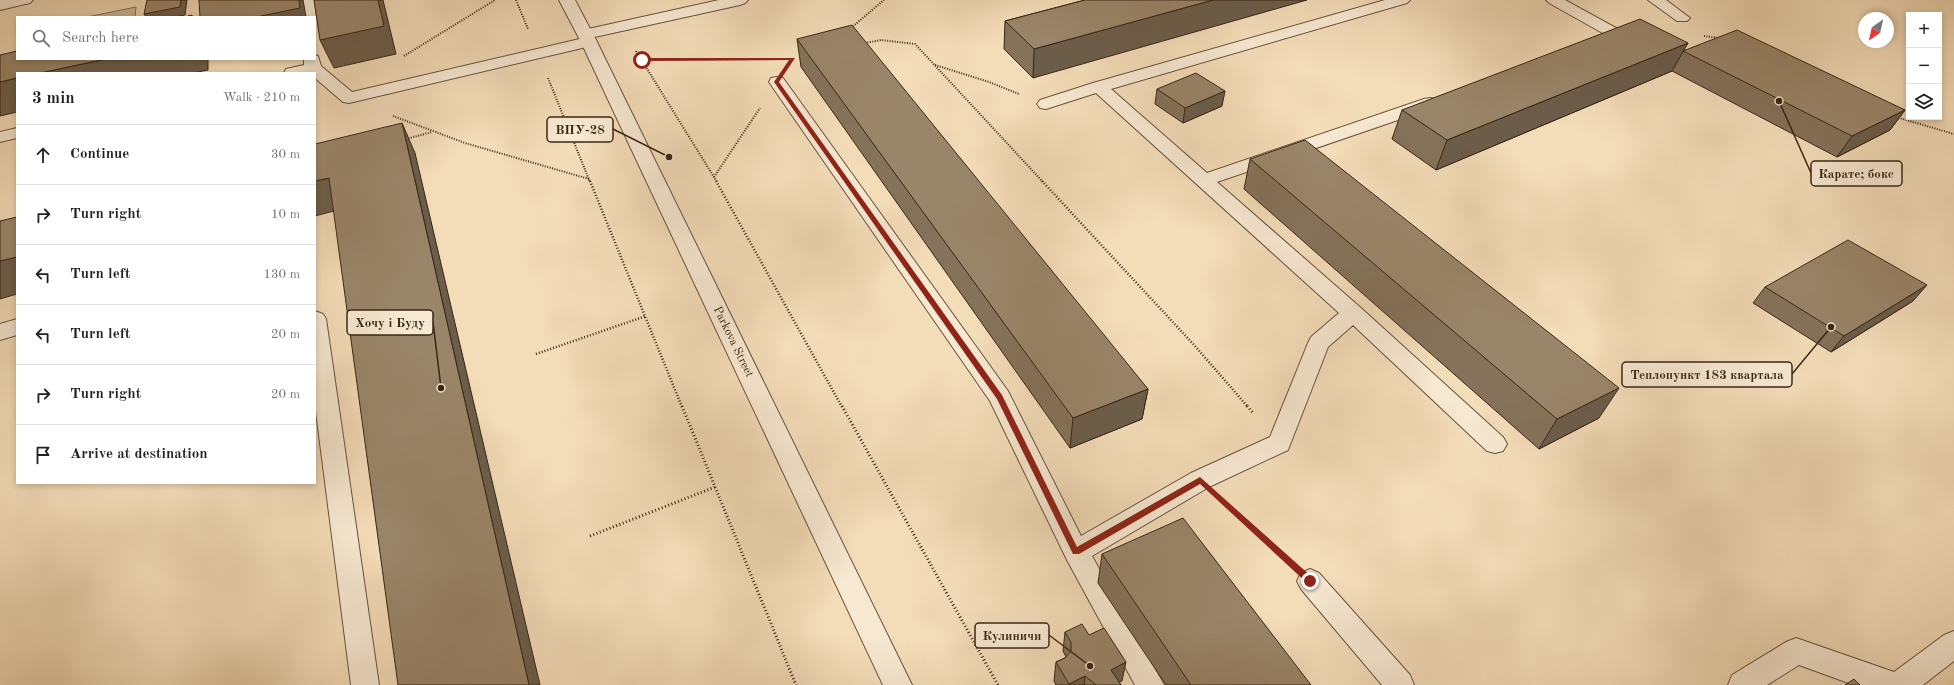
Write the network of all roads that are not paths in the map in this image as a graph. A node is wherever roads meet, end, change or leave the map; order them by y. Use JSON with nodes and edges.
{"nodes":[{"id":1,"x":25,"y":0,"type":"edge"},
{"id":2,"x":306,"y":0,"type":"edge"},
{"id":3,"x":567,"y":0,"type":"edge"},
{"id":4,"x":740,"y":0,"type":"edge"},
{"id":5,"x":1402,"y":0,"type":"edge"},
{"id":6,"x":1554,"y":0,"type":"edge"},
{"id":7,"x":1656,"y":0,"type":"edge"},
{"id":8,"x":0,"y":5,"type":"edge"},
{"id":9,"x":308,"y":16,"type":"edge"},
{"id":10,"x":1682,"y":18,"type":"dead end"},
{"id":11,"x":587,"y":38,"type":"junction"},
{"id":12,"x":1599,"y":45,"type":"edge"},
{"id":13,"x":312,"y":64,"type":"edge"},
{"id":14,"x":294,"y":72,"type":"edge"},
{"id":15,"x":777,"y":82,"type":"road end"},
{"id":16,"x":1098,"y":87,"type":"junction"},
{"id":17,"x":1442,"y":98,"type":"edge"},
{"id":18,"x":1046,"y":104,"type":"road end"},
{"id":19,"x":16,"y":133,"type":"edge"},
{"id":20,"x":0,"y":136,"type":"edge"},
{"id":21,"x":1204,"y":180,"type":"junction"},
{"id":22,"x":1353,"y":313,"type":"junction"},
{"id":23,"x":316,"y":326,"type":"edge"},
{"id":24,"x":16,"y":327,"type":"edge"},
{"id":25,"x":0,"y":332,"type":"edge"},
{"id":26,"x":1495,"y":444,"type":"dead end"},
{"id":27,"x":1076,"y":552,"type":"junction"},
{"id":28,"x":1310,"y":581,"type":"road end"},
{"id":29,"x":1954,"y":644,"type":"edge"},
{"id":30,"x":366,"y":685,"type":"edge"},
{"id":31,"x":898,"y":685,"type":"edge"},
{"id":32,"x":1150,"y":685,"type":"edge"},
{"id":33,"x":1400,"y":685,"type":"edge"},
{"id":34,"x":1742,"y":685,"type":"edge"},
{"id":35,"x":1891,"y":685,"type":"edge"},
{"id":36,"x":1900,"y":685,"type":"edge"}],
"edges":[{"from":1,"to":8,"type":"street"},
{"from":2,"to":9,"type":"street"},
{"from":3,"to":11,"type":"street","name":"Parkova Street"},
{"from":4,"to":11,"type":"street"},
{"from":5,"to":16,"type":"street"},
{"from":6,"to":12,"type":"street"},
{"from":7,"to":10,"type":"street"},
{"from":11,"to":13,"type":"street"},
{"from":11,"to":31,"type":"street","name":"Parkova Street"},
{"from":13,"to":14,"type":"street"},
{"from":15,"to":27,"type":"street"},
{"from":16,"to":18,"type":"street"},
{"from":16,"to":21,"type":"street"},
{"from":17,"to":21,"type":"street"},
{"from":19,"to":20,"type":"street"},
{"from":21,"to":22,"type":"street"},
{"from":22,"to":26,"type":"street"},
{"from":22,"to":27,"type":"street"},
{"from":23,"to":30,"type":"street"},
{"from":24,"to":25,"type":"street"},
{"from":27,"to":32,"type":"street"},
{"from":28,"to":33,"type":"street"},
{"from":29,"to":36,"type":"street"},
{"from":34,"to":35,"type":"street"}]}
